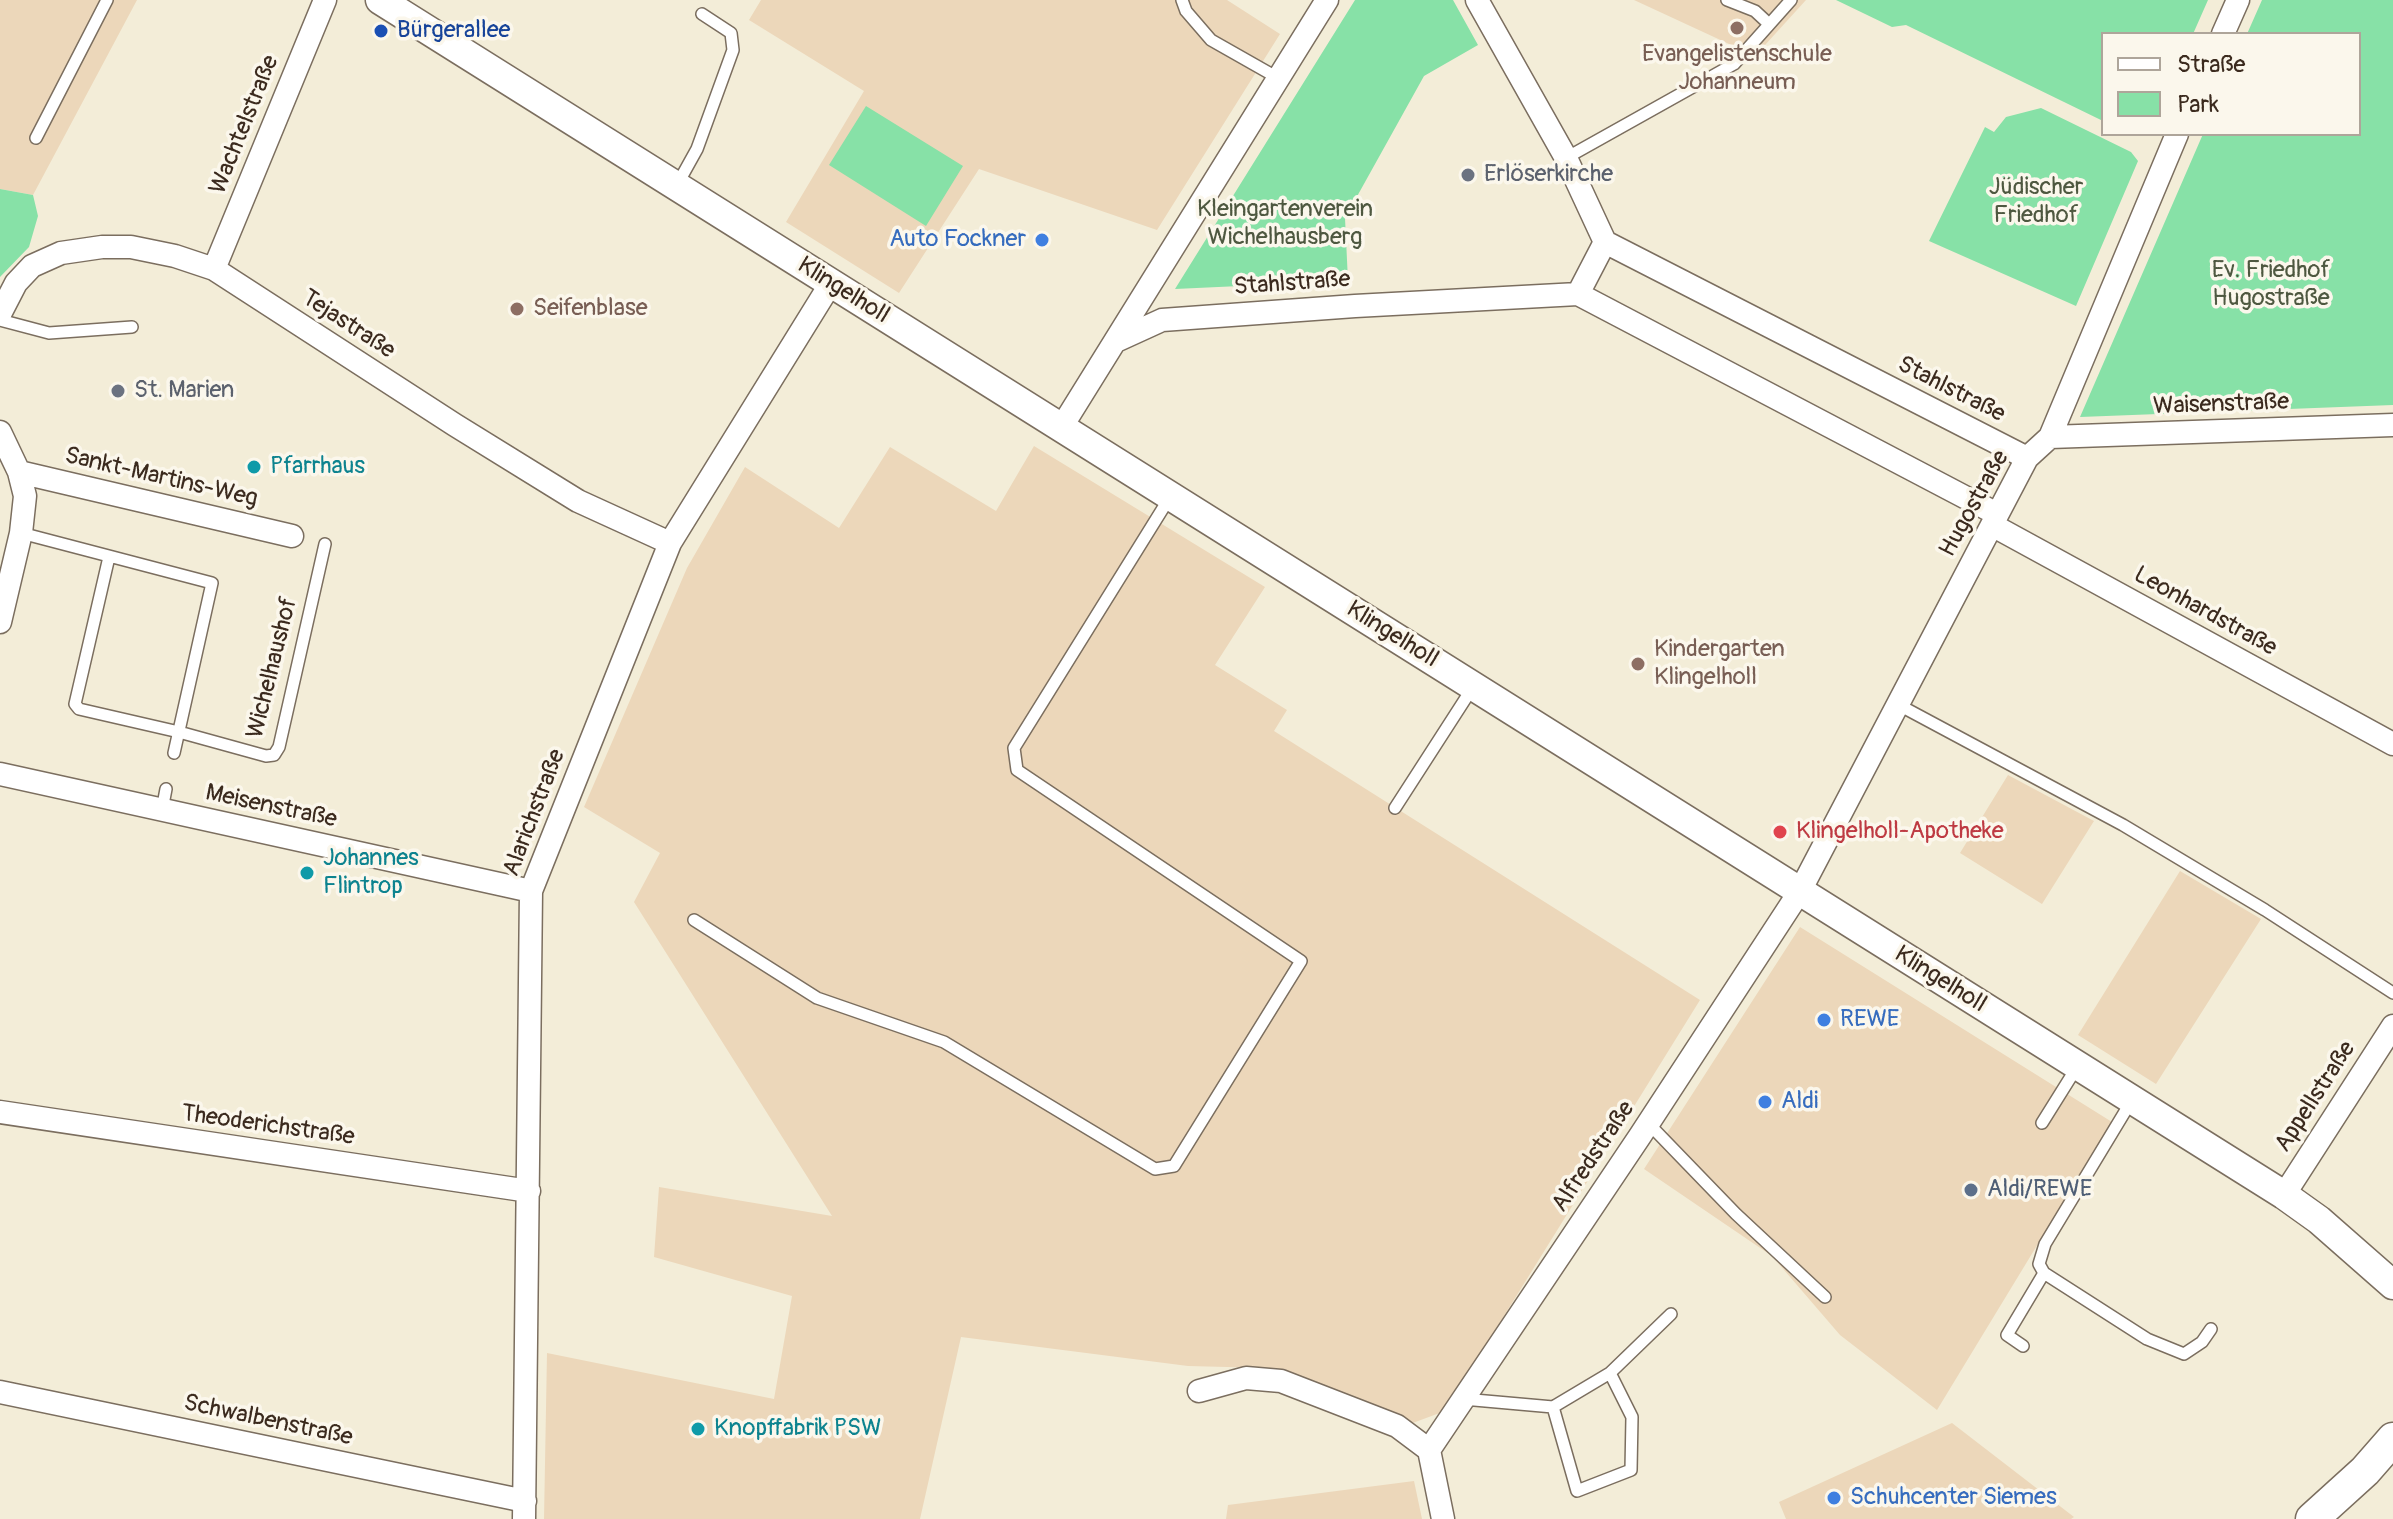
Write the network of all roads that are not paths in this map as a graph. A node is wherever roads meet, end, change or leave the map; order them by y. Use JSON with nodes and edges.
{"nodes":[{"id":1,"x":107,"y":0,"type":"edge"},
{"id":2,"x":325,"y":0,"type":"edge"},
{"id":3,"x":380,"y":0,"type":"edge"},
{"id":4,"x":1182,"y":0,"type":"edge"},
{"id":5,"x":1327,"y":0,"type":"edge"},
{"id":6,"x":1477,"y":0,"type":"edge"},
{"id":7,"x":1727,"y":0,"type":"edge"},
{"id":8,"x":1791,"y":0,"type":"edge"},
{"id":9,"x":2238,"y":0,"type":"edge"},
{"id":10,"x":702,"y":14,"type":"dead end"},
{"id":11,"x":1769,"y":24,"type":"junction"},
{"id":12,"x":2224,"y":32,"type":"edge"},
{"id":13,"x":1278,"y":78,"type":"junction"},
{"id":14,"x":2176,"y":136,"type":"edge"},
{"id":15,"x":36,"y":138,"type":"dead end"},
{"id":16,"x":1566,"y":158,"type":"junction"},
{"id":17,"x":676,"y":186,"type":"junction"},
{"id":18,"x":1605,"y":242,"type":"junction"},
{"id":19,"x":214,"y":269,"type":"junction"},
{"id":20,"x":831,"y":283,"type":"junction"},
{"id":21,"x":1578,"y":294,"type":"junction"},
{"id":22,"x":0,"y":317,"type":"edge"},
{"id":23,"x":132,"y":327,"type":"dead end"},
{"id":24,"x":1116,"y":341,"type":"junction"},
{"id":25,"x":2393,"y":425,"type":"edge"},
{"id":26,"x":1061,"y":428,"type":"junction"},
{"id":27,"x":0,"y":432,"type":"edge"},
{"id":28,"x":2050,"y":437,"type":"junction"},
{"id":29,"x":2027,"y":458,"type":"junction"},
{"id":30,"x":19,"y":472,"type":"junction"},
{"id":31,"x":1170,"y":496,"type":"junction"},
{"id":32,"x":1994,"y":520,"type":"junction"},
{"id":33,"x":21,"y":533,"type":"junction"},
{"id":34,"x":292,"y":536,"type":"dead end"},
{"id":35,"x":670,"y":543,"type":"junction"},
{"id":36,"x":325,"y":544,"type":"dead end"},
{"id":37,"x":109,"y":557,"type":"junction"},
{"id":38,"x":0,"y":622,"type":"edge"},
{"id":39,"x":1473,"y":687,"type":"junction"},
{"id":40,"x":1897,"y":704,"type":"junction"},
{"id":41,"x":179,"y":732,"type":"junction"},
{"id":42,"x":2393,"y":744,"type":"edge"},
{"id":43,"x":174,"y":753,"type":"dead end"},
{"id":44,"x":0,"y":774,"type":"edge"},
{"id":45,"x":1395,"y":808,"type":"dead end"},
{"id":46,"x":531,"y":891,"type":"junction"},
{"id":47,"x":1800,"y":891,"type":"junction"},
{"id":48,"x":694,"y":920,"type":"dead end"},
{"id":49,"x":2393,"y":993,"type":"edge"},
{"id":50,"x":2393,"y":1026,"type":"edge"},
{"id":51,"x":2078,"y":1066,"type":"junction"},
{"id":52,"x":2132,"y":1100,"type":"junction"},
{"id":53,"x":0,"y":1112,"type":"edge"},
{"id":54,"x":1648,"y":1123,"type":"junction"},
{"id":55,"x":2042,"y":1123,"type":"dead end"},
{"id":56,"x":529,"y":1191,"type":"junction"},
{"id":57,"x":2284,"y":1195,"type":"junction"},
{"id":58,"x":2044,"y":1273,"type":"junction"},
{"id":59,"x":2393,"y":1285,"type":"edge"},
{"id":60,"x":1825,"y":1297,"type":"dead end"},
{"id":61,"x":1671,"y":1314,"type":"dead end"},
{"id":62,"x":2211,"y":1329,"type":"dead end"},
{"id":63,"x":2023,"y":1346,"type":"dead end"},
{"id":64,"x":1610,"y":1373,"type":"junction"},
{"id":65,"x":1199,"y":1391,"type":"dead end"},
{"id":66,"x":0,"y":1392,"type":"edge"},
{"id":67,"x":1463,"y":1399,"type":"junction"},
{"id":68,"x":1553,"y":1407,"type":"junction"},
{"id":69,"x":2393,"y":1439,"type":"edge"},
{"id":70,"x":1429,"y":1450,"type":"junction"},
{"id":71,"x":525,"y":1510,"type":"edge"},
{"id":72,"x":1443,"y":1519,"type":"edge"},
{"id":73,"x":2312,"y":1519,"type":"edge"}],
"edges":[{"from":1,"to":15,"type":"lane"},
{"from":2,"to":19,"type":"street","name":"Wachtelstraße"},
{"from":3,"to":17,"type":"street","name":"Klingelholl"},
{"from":4,"to":13,"type":"lane"},
{"from":5,"to":13,"type":"street"},
{"from":6,"to":16,"type":"street"},
{"from":7,"to":11,"type":"lane"},
{"from":8,"to":11,"type":"lane"},
{"from":9,"to":12,"type":"street"},
{"from":10,"to":17,"type":"lane"},
{"from":11,"to":16,"type":"lane"},
{"from":13,"to":24,"type":"street"},
{"from":14,"to":28,"type":"street","name":"Hugostraße"},
{"from":16,"to":18,"type":"street"},
{"from":17,"to":20,"type":"street","name":"Klingelholl"},
{"from":18,"to":21,"type":"street"},
{"from":18,"to":29,"type":"street","name":"Stahlstraße"},
{"from":19,"to":22,"type":"street","name":"Tejastraße"},
{"from":19,"to":35,"type":"street","name":"Tejastraße"},
{"from":20,"to":26,"type":"street","name":"Klingelholl"},
{"from":20,"to":35,"type":"street","name":"Alarichstraße"},
{"from":21,"to":24,"type":"street","name":"Stahlstraße"},
{"from":21,"to":32,"type":"street"},
{"from":22,"to":23,"type":"lane"},
{"from":24,"to":26,"type":"street"},
{"from":25,"to":28,"type":"street","name":"Waisenstraße"},
{"from":26,"to":31,"type":"street","name":"Klingelholl"},
{"from":27,"to":30,"type":"street"},
{"from":28,"to":29,"type":"street","name":"Hugostraße"},
{"from":29,"to":32,"type":"street","name":"Hugostraße"},
{"from":30,"to":33,"type":"street"},
{"from":30,"to":34,"type":"street","name":"Sankt-Martins-Weg"},
{"from":31,"to":39,"type":"street","name":"Klingelholl"},
{"from":31,"to":48,"type":"lane"},
{"from":32,"to":40,"type":"street","name":"Hugostraße"},
{"from":32,"to":42,"type":"street","name":"Leonhardstraße"},
{"from":33,"to":37,"type":"lane"},
{"from":33,"to":38,"type":"street"},
{"from":35,"to":46,"type":"street","name":"Alarichstraße"},
{"from":36,"to":41,"type":"lane","name":"Wichelhaushof"},
{"from":37,"to":41,"type":"lane"},
{"from":37,"to":41,"type":"lane","name":"Wichelhaushof"},
{"from":39,"to":45,"type":"lane"},
{"from":39,"to":47,"type":"street","name":"Klingelholl"},
{"from":40,"to":47,"type":"street","name":"Hugostraße"},
{"from":40,"to":49,"type":"lane"},
{"from":41,"to":43,"type":"lane"},
{"from":44,"to":46,"type":"street","name":"Meisenstraße"},
{"from":46,"to":56,"type":"street","name":"Alarichstraße"},
{"from":47,"to":51,"type":"street","name":"Klingelholl"},
{"from":47,"to":54,"type":"street","name":"Alfredstraße"},
{"from":50,"to":57,"type":"street","name":"Appellstraße"},
{"from":51,"to":52,"type":"street","name":"Klingelholl"},
{"from":51,"to":55,"type":"lane"},
{"from":52,"to":57,"type":"street","name":"Klingelholl"},
{"from":52,"to":58,"type":"lane"},
{"from":53,"to":56,"type":"street","name":"Theoderichstraße"},
{"from":54,"to":60,"type":"lane"},
{"from":54,"to":67,"type":"street","name":"Alfredstraße"},
{"from":56,"to":71,"type":"street","name":"Alarichstraße"},
{"from":57,"to":59,"type":"street","name":"Klingelholl"},
{"from":58,"to":62,"type":"lane"},
{"from":58,"to":63,"type":"lane"},
{"from":61,"to":64,"type":"lane"},
{"from":64,"to":68,"type":"lane"},
{"from":64,"to":68,"type":"lane"},
{"from":65,"to":70,"type":"street"},
{"from":66,"to":71,"type":"street","name":"Schwalbenstraße"},
{"from":67,"to":68,"type":"lane"},
{"from":67,"to":70,"type":"street","name":"Alfredstraße"},
{"from":69,"to":73,"type":"main road"},
{"from":70,"to":72,"type":"street"}]}
